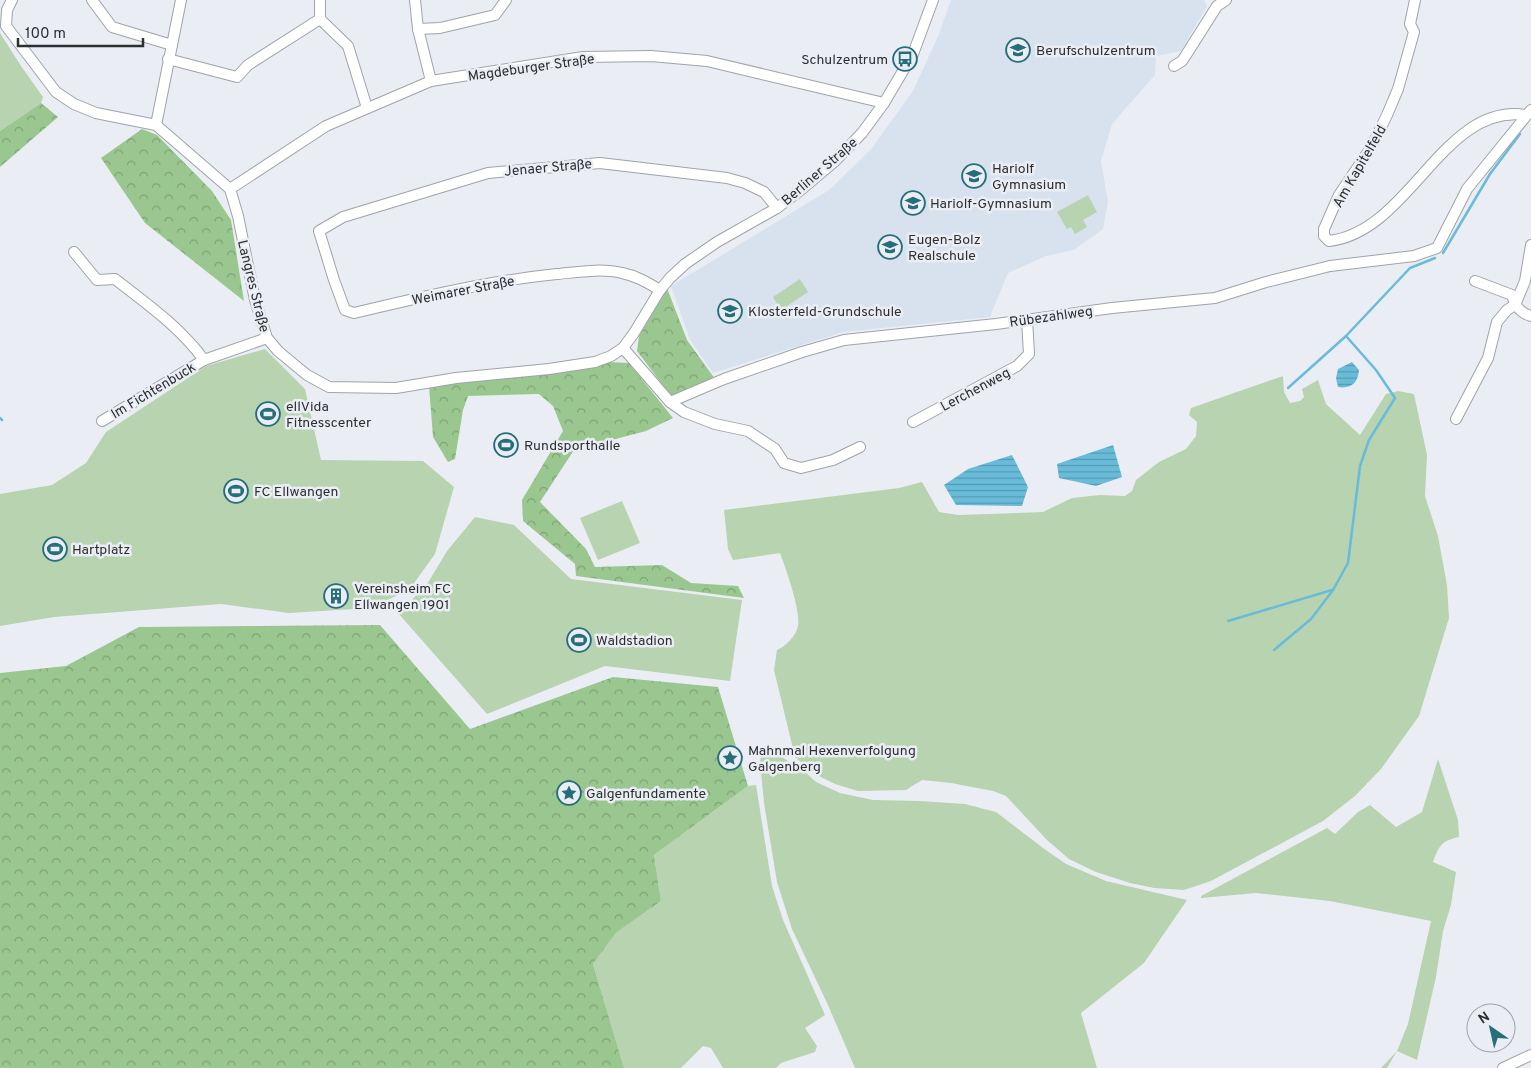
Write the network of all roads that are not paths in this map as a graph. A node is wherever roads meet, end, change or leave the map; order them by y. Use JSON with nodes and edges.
{"nodes":[{"id":1,"x":12,"y":0,"type":"edge"},
{"id":2,"x":92,"y":0,"type":"edge"},
{"id":3,"x":181,"y":0,"type":"edge"},
{"id":4,"x":320,"y":0,"type":"edge"},
{"id":5,"x":415,"y":0,"type":"edge"},
{"id":6,"x":506,"y":0,"type":"edge"},
{"id":7,"x":932,"y":0,"type":"edge"},
{"id":8,"x":1415,"y":0,"type":"edge"},
{"id":9,"x":1219,"y":2,"type":"edge"},
{"id":10,"x":320,"y":20,"type":"junction"},
{"id":11,"x":418,"y":29,"type":"junction"},
{"id":12,"x":172,"y":45,"type":"junction"},
{"id":13,"x":168,"y":59,"type":"junction"},
{"id":14,"x":1174,"y":66,"type":"dead end"},
{"id":15,"x":431,"y":81,"type":"junction"},
{"id":16,"x":884,"y":103,"type":"junction"},
{"id":17,"x":367,"y":108,"type":"junction"},
{"id":18,"x":1529,"y":113,"type":"edge"},
{"id":19,"x":156,"y":126,"type":"junction"},
{"id":20,"x":230,"y":189,"type":"junction"},
{"id":21,"x":777,"y":208,"type":"junction"},
{"id":22,"x":319,"y":231,"type":"joint"},
{"id":23,"x":1531,"y":245,"type":"edge"},
{"id":24,"x":74,"y":252,"type":"dead end"},
{"id":25,"x":1475,"y":281,"type":"dead end"},
{"id":26,"x":660,"y":290,"type":"junction"},
{"id":27,"x":1515,"y":305,"type":"junction"},
{"id":28,"x":1531,"y":316,"type":"edge"},
{"id":29,"x":1027,"y":319,"type":"junction"},
{"id":30,"x":267,"y":338,"type":"junction"},
{"id":31,"x":623,"y":348,"type":"junction"},
{"id":32,"x":204,"y":360,"type":"junction"},
{"id":33,"x":670,"y":402,"type":"junction"},
{"id":34,"x":1456,"y":419,"type":"dead end"},
{"id":35,"x":102,"y":421,"type":"dead end"},
{"id":36,"x":913,"y":422,"type":"dead end"},
{"id":37,"x":860,"y":447,"type":"dead end"},
{"id":38,"x":1531,"y":1055,"type":"edge"},
{"id":39,"x":1503,"y":1068,"type":"edge"}],
"edges":[{"from":1,"to":19,"type":"street"},
{"from":2,"to":12,"type":"street"},
{"from":3,"to":12,"type":"street"},
{"from":4,"to":10,"type":"street"},
{"from":5,"to":11,"type":"street"},
{"from":6,"to":11,"type":"street"},
{"from":7,"to":16,"type":"street","name":"Berliner Straße"},
{"from":8,"to":18,"type":"street","name":"Am Kapitelfeld"},
{"from":9,"to":14,"type":"street"},
{"from":10,"to":13,"type":"street"},
{"from":10,"to":17,"type":"street"},
{"from":11,"to":15,"type":"street"},
{"from":12,"to":13,"type":"street"},
{"from":13,"to":19,"type":"street"},
{"from":15,"to":16,"type":"street","name":"Magdeburger Straße"},
{"from":15,"to":17,"type":"street","name":"Magdeburger Straße"},
{"from":16,"to":21,"type":"street","name":"Berliner Straße"},
{"from":17,"to":20,"type":"street","name":"Magdeburger Straße"},
{"from":18,"to":29,"type":"street","name":"Rübezahlweg"},
{"from":19,"to":20,"type":"street"},
{"from":20,"to":30,"type":"street","name":"Langres Straße"},
{"from":21,"to":22,"type":"street","name":"Jenaer Straße"},
{"from":21,"to":26,"type":"street","name":"Berliner Straße"},
{"from":22,"to":26,"type":"street","name":"Weimarer Straße"},
{"from":23,"to":27,"type":"street"},
{"from":24,"to":32,"type":"street","name":"Im Fichtenbuck"},
{"from":25,"to":27,"type":"street"},
{"from":26,"to":31,"type":"street","name":"Berliner Straße"},
{"from":27,"to":28,"type":"street"},
{"from":27,"to":34,"type":"street"},
{"from":29,"to":33,"type":"street","name":"Rübezahlweg"},
{"from":29,"to":36,"type":"street","name":"Lerchenweg"},
{"from":30,"to":31,"type":"street","name":"Langres Straße"},
{"from":30,"to":32,"type":"street","name":"Im Fichtenbuck"},
{"from":31,"to":33,"type":"street"},
{"from":32,"to":35,"type":"street","name":"Im Fichtenbuck"},
{"from":33,"to":37,"type":"street"},
{"from":38,"to":39,"type":"street"}]}
